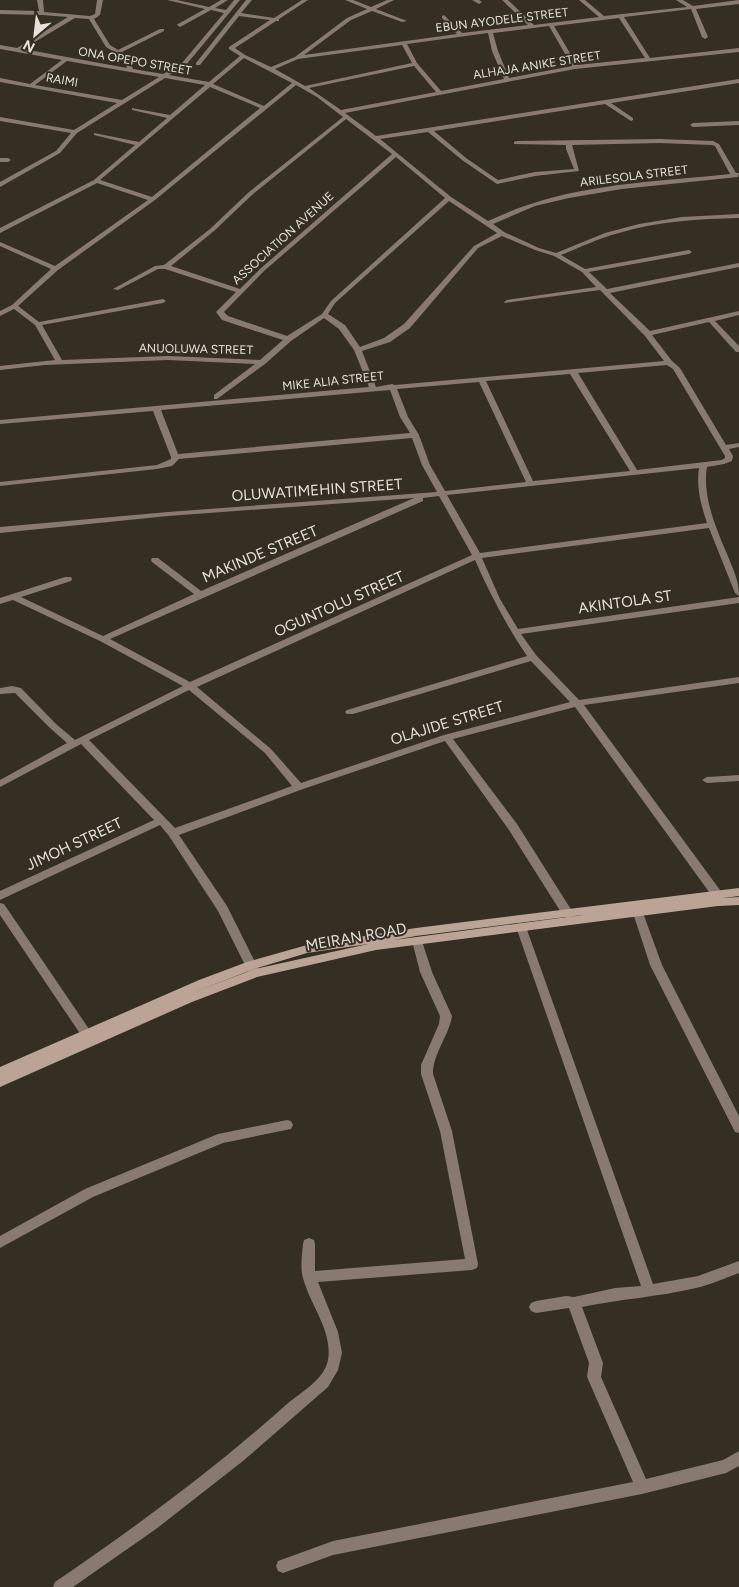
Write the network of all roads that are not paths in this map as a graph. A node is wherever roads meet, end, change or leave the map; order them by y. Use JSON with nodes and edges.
{"nodes":[{"id":1,"x":40,"y":0,"type":"edge"},
{"id":2,"x":100,"y":0,"type":"edge"},
{"id":3,"x":170,"y":0,"type":"edge"},
{"id":4,"x":224,"y":0,"type":"edge"},
{"id":5,"x":237,"y":0,"type":"edge"},
{"id":6,"x":249,"y":0,"type":"edge"},
{"id":7,"x":305,"y":0,"type":"edge"},
{"id":8,"x":348,"y":0,"type":"edge"},
{"id":9,"x":391,"y":0,"type":"edge"},
{"id":10,"x":505,"y":0,"type":"edge"},
{"id":11,"x":582,"y":0,"type":"edge"},
{"id":12,"x":679,"y":0,"type":"edge"},
{"id":13,"x":739,"y":2,"type":"edge"},
{"id":14,"x":372,"y":8,"type":"junction"},
{"id":15,"x":693,"y":8,"type":"junction"},
{"id":16,"x":210,"y":9,"type":"junction"},
{"id":17,"x":0,"y":12,"type":"edge"},
{"id":18,"x":227,"y":12,"type":"junction"},
{"id":19,"x":42,"y":13,"type":"junction"},
{"id":20,"x":237,"y":14,"type":"junction"},
{"id":21,"x":74,"y":16,"type":"junction"},
{"id":22,"x":621,"y":16,"type":"junction"},
{"id":23,"x":444,"y":17,"type":"dead end"},
{"id":24,"x":91,"y":18,"type":"junction"},
{"id":25,"x":603,"y":18,"type":"junction"},
{"id":26,"x":276,"y":20,"type":"junction"},
{"id":27,"x":404,"y":21,"type":"dead end"},
{"id":28,"x":550,"y":24,"type":"junction"},
{"id":29,"x":180,"y":25,"type":"dead end"},
{"id":30,"x":533,"y":27,"type":"junction"},
{"id":31,"x":162,"y":30,"type":"dead end"},
{"id":32,"x":490,"y":32,"type":"junction"},
{"id":33,"x":461,"y":35,"type":"junction"},
{"id":34,"x":705,"y":37,"type":"dead end"},
{"id":35,"x":404,"y":43,"type":"junction"},
{"id":36,"x":214,"y":44,"type":"junction"},
{"id":37,"x":0,"y":47,"type":"edge"},
{"id":38,"x":231,"y":48,"type":"junction"},
{"id":39,"x":18,"y":50,"type":"junction"},
{"id":40,"x":739,"y":50,"type":"edge"},
{"id":41,"x":120,"y":52,"type":"junction"},
{"id":42,"x":243,"y":56,"type":"junction"},
{"id":43,"x":297,"y":58,"type":"junction"},
{"id":44,"x":66,"y":59,"type":"junction"},
{"id":45,"x":648,"y":60,"type":"junction"},
{"id":46,"x":198,"y":64,"type":"dead end"},
{"id":47,"x":415,"y":64,"type":"junction"},
{"id":48,"x":575,"y":67,"type":"junction"},
{"id":49,"x":271,"y":69,"type":"junction"},
{"id":50,"x":131,"y":71,"type":"junction"},
{"id":51,"x":166,"y":76,"type":"junction"},
{"id":52,"x":0,"y":80,"type":"edge"},
{"id":53,"x":506,"y":80,"type":"junction"},
{"id":54,"x":739,"y":81,"type":"edge"},
{"id":55,"x":296,"y":82,"type":"junction"},
{"id":56,"x":208,"y":84,"type":"junction"},
{"id":57,"x":30,"y":86,"type":"junction"},
{"id":58,"x":307,"y":87,"type":"junction"},
{"id":59,"x":439,"y":92,"type":"junction"},
{"id":60,"x":605,"y":101,"type":"junction"},
{"id":61,"x":121,"y":102,"type":"junction"},
{"id":62,"x":264,"y":108,"type":"junction"},
{"id":63,"x":134,"y":109,"type":"dead end"},
{"id":64,"x":340,"y":112,"type":"junction"},
{"id":65,"x":347,"y":116,"type":"junction"},
{"id":66,"x":170,"y":117,"type":"junction"},
{"id":67,"x":631,"y":118,"type":"dead end"},
{"id":68,"x":0,"y":119,"type":"edge"},
{"id":69,"x":739,"y":122,"type":"edge"},
{"id":70,"x":693,"y":125,"type":"dead end"},
{"id":71,"x":429,"y":129,"type":"junction"},
{"id":72,"x":76,"y":132,"type":"junction"},
{"id":73,"x":96,"y":134,"type":"dead end"},
{"id":74,"x":376,"y":138,"type":"junction"},
{"id":75,"x":516,"y":143,"type":"dead end"},
{"id":76,"x":569,"y":143,"type":"junction"},
{"id":77,"x":141,"y":144,"type":"junction"},
{"id":78,"x":396,"y":154,"type":"junction"},
{"id":79,"x":0,"y":160,"type":"edge"},
{"id":80,"x":8,"y":160,"type":"dead end"},
{"id":81,"x":736,"y":175,"type":"edge"},
{"id":82,"x":96,"y":181,"type":"junction"},
{"id":83,"x":0,"y":186,"type":"edge"},
{"id":84,"x":449,"y":198,"type":"junction"},
{"id":85,"x":153,"y":199,"type":"junction"},
{"id":86,"x":739,"y":216,"type":"edge"},
{"id":87,"x":489,"y":222,"type":"junction"},
{"id":88,"x":0,"y":231,"type":"edge"},
{"id":89,"x":502,"y":233,"type":"junction"},
{"id":90,"x":0,"y":244,"type":"edge"},
{"id":91,"x":689,"y":252,"type":"dead end"},
{"id":92,"x":556,"y":255,"type":"junction"},
{"id":93,"x":739,"y":265,"type":"edge"},
{"id":94,"x":166,"y":267,"type":"junction"},
{"id":95,"x":56,"y":268,"type":"junction"},
{"id":96,"x":584,"y":271,"type":"junction"},
{"id":97,"x":116,"y":289,"type":"dead end"},
{"id":98,"x":602,"y":290,"type":"junction"},
{"id":99,"x":240,"y":291,"type":"junction"},
{"id":100,"x":163,"y":301,"type":"dead end"},
{"id":101,"x":507,"y":302,"type":"dead end"},
{"id":102,"x":14,"y":306,"type":"junction"},
{"id":103,"x":2,"y":312,"type":"edge"},
{"id":104,"x":739,"y":314,"type":"edge"},
{"id":105,"x":324,"y":315,"type":"junction"},
{"id":106,"x":711,"y":320,"type":"junction"},
{"id":107,"x":38,"y":324,"type":"junction"},
{"id":108,"x":648,"y":334,"type":"junction"},
{"id":109,"x":288,"y":339,"type":"junction"},
{"id":110,"x":358,"y":350,"type":"junction"},
{"id":111,"x":739,"y":350,"type":"edge"},
{"id":112,"x":262,"y":362,"type":"junction"},
{"id":113,"x":669,"y":362,"type":"junction"},
{"id":114,"x":60,"y":364,"type":"junction"},
{"id":115,"x":0,"y":368,"type":"edge"},
{"id":116,"x":573,"y":372,"type":"junction"},
{"id":117,"x":482,"y":380,"type":"junction"},
{"id":118,"x":392,"y":386,"type":"junction"},
{"id":119,"x":373,"y":388,"type":"junction"},
{"id":120,"x":217,"y":397,"type":"dead end"},
{"id":121,"x":156,"y":408,"type":"junction"},
{"id":122,"x":0,"y":422,"type":"edge"},
{"id":123,"x":415,"y":435,"type":"junction"},
{"id":124,"x":739,"y":445,"type":"edge"},
{"id":125,"x":725,"y":448,"type":"junction"},
{"id":126,"x":175,"y":457,"type":"junction"},
{"id":127,"x":703,"y":465,"type":"junction"},
{"id":128,"x":635,"y":473,"type":"junction"},
{"id":129,"x":0,"y":484,"type":"edge"},
{"id":130,"x":531,"y":485,"type":"junction"},
{"id":131,"x":443,"y":493,"type":"junction"},
{"id":132,"x":428,"y":495,"type":"junction"},
{"id":133,"x":712,"y":525,"type":"junction"},
{"id":134,"x":0,"y":530,"type":"edge"},
{"id":135,"x":477,"y":556,"type":"junction"},
{"id":136,"x":155,"y":560,"type":"dead end"},
{"id":137,"x":68,"y":579,"type":"dead end"},
{"id":138,"x":739,"y":593,"type":"edge"},
{"id":139,"x":199,"y":594,"type":"junction"},
{"id":140,"x":14,"y":597,"type":"junction"},
{"id":141,"x":739,"y":600,"type":"edge"},
{"id":142,"x":0,"y":601,"type":"edge"},
{"id":143,"x":515,"y":632,"type":"junction"},
{"id":144,"x":103,"y":639,"type":"junction"},
{"id":145,"x":533,"y":657,"type":"junction"},
{"id":146,"x":739,"y":680,"type":"edge"},
{"id":147,"x":190,"y":686,"type":"junction"},
{"id":148,"x":0,"y":692,"type":"edge"},
{"id":149,"x":577,"y":703,"type":"junction"},
{"id":150,"x":350,"y":712,"type":"dead end"},
{"id":151,"x":447,"y":737,"type":"junction"},
{"id":152,"x":79,"y":742,"type":"junction"},
{"id":153,"x":739,"y":778,"type":"edge"},
{"id":154,"x":707,"y":780,"type":"dead end"},
{"id":155,"x":0,"y":784,"type":"edge"},
{"id":156,"x":298,"y":787,"type":"junction"},
{"id":157,"x":162,"y":820,"type":"junction"},
{"id":158,"x":173,"y":833,"type":"junction"},
{"id":159,"x":739,"y":892,"type":"edge"},
{"id":160,"x":716,"y":893,"type":"junction"},
{"id":161,"x":0,"y":896,"type":"edge"},
{"id":162,"x":739,"y":901,"type":"edge"},
{"id":163,"x":0,"y":907,"type":"edge"},
{"id":164,"x":638,"y":913,"type":"junction"},
{"id":165,"x":568,"y":914,"type":"junction"},
{"id":166,"x":521,"y":927,"type":"junction"},
{"id":167,"x":416,"y":941,"type":"junction"},
{"id":168,"x":309,"y":954,"type":"junction"},
{"id":169,"x":253,"y":969,"type":"junction"},
{"id":170,"x":88,"y":1035,"type":"junction"},
{"id":171,"x":0,"y":1072,"type":"edge"},
{"id":172,"x":0,"y":1082,"type":"edge"},
{"id":173,"x":286,"y":1125,"type":"dead end"},
{"id":174,"x":739,"y":1128,"type":"edge"},
{"id":175,"x":0,"y":1242,"type":"edge"},
{"id":176,"x":309,"y":1244,"type":"dead end"},
{"id":177,"x":739,"y":1267,"type":"edge"},
{"id":178,"x":309,"y":1277,"type":"junction"},
{"id":179,"x":649,"y":1291,"type":"junction"},
{"id":180,"x":574,"y":1303,"type":"junction"},
{"id":181,"x":536,"y":1307,"type":"dead end"},
{"id":182,"x":739,"y":1458,"type":"edge"},
{"id":183,"x":642,"y":1487,"type":"junction"},
{"id":184,"x":283,"y":1566,"type":"dead end"},
{"id":185,"x":60,"y":1587,"type":"edge"}],
"edges":[{"from":1,"to":19,"type":"street"},
{"from":2,"to":24,"type":"street"},
{"from":3,"to":16,"type":"street"},
{"from":4,"to":16,"type":"street"},
{"from":5,"to":18,"type":"street"},
{"from":6,"to":20,"type":"street"},
{"from":7,"to":26,"type":"street"},
{"from":8,"to":14,"type":"street"},
{"from":9,"to":14,"type":"street"},
{"from":10,"to":30,"type":"street"},
{"from":11,"to":25,"type":"street"},
{"from":12,"to":15,"type":"street"},
{"from":13,"to":15,"type":"street","name":"EBUN AYODELE STREET"},
{"from":14,"to":27,"type":"street"},
{"from":14,"to":43,"type":"street"},
{"from":15,"to":22,"type":"street","name":"EBUN AYODELE STREET"},
{"from":15,"to":34,"type":"street"},
{"from":16,"to":18,"type":"street"},
{"from":16,"to":29,"type":"street"},
{"from":17,"to":19,"type":"street"},
{"from":18,"to":51,"type":"street"},
{"from":19,"to":21,"type":"street"},
{"from":20,"to":26,"type":"street"},
{"from":20,"to":36,"type":"street"},
{"from":21,"to":24,"type":"street"},
{"from":21,"to":39,"type":"street"},
{"from":22,"to":25,"type":"street","name":"EBUN AYODELE STREET"},
{"from":22,"to":45,"type":"street"},
{"from":23,"to":33,"type":"street"},
{"from":24,"to":41,"type":"street"},
{"from":25,"to":28,"type":"street","name":"EBUN AYODELE STREET"},
{"from":26,"to":38,"type":"street"},
{"from":28,"to":30,"type":"street","name":"EBUN AYODELE STREET"},
{"from":28,"to":48,"type":"street"},
{"from":30,"to":32,"type":"street","name":"EBUN AYODELE STREET"},
{"from":31,"to":41,"type":"street"},
{"from":32,"to":33,"type":"street","name":"EBUN AYODELE STREET"},
{"from":32,"to":53,"type":"street"},
{"from":33,"to":35,"type":"street","name":"EBUN AYODELE STREET"},
{"from":35,"to":43,"type":"street","name":"EBUN AYODELE STREET"},
{"from":35,"to":47,"type":"street"},
{"from":36,"to":38,"type":"street"},
{"from":36,"to":46,"type":"street"},
{"from":37,"to":39,"type":"street","name":"ONA OPEPO STREET"},
{"from":38,"to":42,"type":"street"},
{"from":39,"to":44,"type":"street","name":"ONA OPEPO STREET"},
{"from":40,"to":45,"type":"street","name":"ALHAJA ANIKE STREET"},
{"from":41,"to":50,"type":"street"},
{"from":42,"to":49,"type":"street"},
{"from":42,"to":56,"type":"street"},
{"from":43,"to":49,"type":"street"},
{"from":44,"to":50,"type":"street","name":"ONA OPEPO STREET"},
{"from":44,"to":57,"type":"street"},
{"from":45,"to":48,"type":"street","name":"ALHAJA ANIKE STREET"},
{"from":47,"to":58,"type":"street"},
{"from":47,"to":59,"type":"street"},
{"from":48,"to":53,"type":"street","name":"ALHAJA ANIKE STREET"},
{"from":49,"to":55,"type":"street"},
{"from":50,"to":51,"type":"street","name":"ONA OPEPO STREET"},
{"from":51,"to":56,"type":"street","name":"ONA OPEPO STREET"},
{"from":51,"to":61,"type":"street"},
{"from":52,"to":57,"type":"street","name":"RAIMI"},
{"from":53,"to":59,"type":"street","name":"ALHAJA ANIKE STREET"},
{"from":54,"to":60,"type":"street"},
{"from":55,"to":58,"type":"street"},
{"from":55,"to":62,"type":"street"},
{"from":56,"to":62,"type":"street","name":"ONA OPEPO STREET"},
{"from":56,"to":66,"type":"street"},
{"from":57,"to":61,"type":"street","name":"RAIMI"},
{"from":58,"to":64,"type":"street"},
{"from":59,"to":64,"type":"street","name":"ALHAJA ANIKE STREET"},
{"from":60,"to":67,"type":"street"},
{"from":60,"to":71,"type":"street"},
{"from":61,"to":72,"type":"street"},
{"from":62,"to":85,"type":"street"},
{"from":63,"to":66,"type":"street"},
{"from":64,"to":65,"type":"street"},
{"from":65,"to":74,"type":"street"},
{"from":65,"to":94,"type":"street"},
{"from":66,"to":77,"type":"street"},
{"from":68,"to":72,"type":"street"},
{"from":69,"to":70,"type":"street"},
{"from":71,"to":74,"type":"street"},
{"from":71,"to":76,"type":"street"},
{"from":72,"to":83,"type":"street"},
{"from":73,"to":77,"type":"street"},
{"from":74,"to":78,"type":"street"},
{"from":75,"to":76,"type":"street"},
{"from":76,"to":81,"type":"street"},
{"from":77,"to":82,"type":"street"},
{"from":78,"to":84,"type":"street"},
{"from":78,"to":99,"type":"street","name":"ASSOCIATION AVENUE"},
{"from":79,"to":80,"type":"street"},
{"from":81,"to":87,"type":"street","name":"ARILESOLA STREET"},
{"from":82,"to":85,"type":"street"},
{"from":82,"to":88,"type":"street"},
{"from":84,"to":87,"type":"street"},
{"from":84,"to":105,"type":"street","name":"ANUOLUWA STREET"},
{"from":85,"to":95,"type":"street"},
{"from":86,"to":92,"type":"street"},
{"from":87,"to":89,"type":"street"},
{"from":89,"to":92,"type":"street"},
{"from":89,"to":110,"type":"street"},
{"from":90,"to":95,"type":"street"},
{"from":91,"to":96,"type":"street"},
{"from":92,"to":96,"type":"street"},
{"from":93,"to":98,"type":"street"},
{"from":94,"to":97,"type":"street"},
{"from":94,"to":99,"type":"street"},
{"from":95,"to":102,"type":"street"},
{"from":96,"to":98,"type":"street"},
{"from":98,"to":101,"type":"street"},
{"from":98,"to":108,"type":"street"},
{"from":99,"to":109,"type":"street","name":"ASSOCIATION AVENUE"},
{"from":100,"to":107,"type":"street"},
{"from":102,"to":103,"type":"street"},
{"from":102,"to":107,"type":"street"},
{"from":104,"to":106,"type":"street"},
{"from":105,"to":109,"type":"street","name":"ANUOLUWA STREET"},
{"from":105,"to":110,"type":"street"},
{"from":106,"to":108,"type":"street"},
{"from":106,"to":111,"type":"street"},
{"from":107,"to":114,"type":"street"},
{"from":108,"to":113,"type":"street"},
{"from":109,"to":112,"type":"street","name":"ANUOLUWA STREET"},
{"from":110,"to":119,"type":"street"},
{"from":112,"to":114,"type":"street","name":"ANUOLUWA STREET"},
{"from":112,"to":120,"type":"street"},
{"from":113,"to":116,"type":"street","name":"MIKE ALIA STREET"},
{"from":113,"to":125,"type":"street"},
{"from":114,"to":115,"type":"street","name":"ANUOLUWA STREET"},
{"from":116,"to":117,"type":"street","name":"MIKE ALIA STREET"},
{"from":116,"to":128,"type":"street"},
{"from":117,"to":118,"type":"street","name":"MIKE ALIA STREET"},
{"from":117,"to":130,"type":"street"},
{"from":118,"to":119,"type":"street","name":"MIKE ALIA STREET"},
{"from":118,"to":123,"type":"street"},
{"from":119,"to":121,"type":"street","name":"MIKE ALIA STREET"},
{"from":121,"to":122,"type":"street","name":"MIKE ALIA STREET"},
{"from":121,"to":126,"type":"street"},
{"from":123,"to":126,"type":"street"},
{"from":123,"to":131,"type":"street"},
{"from":124,"to":125,"type":"street"},
{"from":125,"to":127,"type":"street","name":"OLUWATIMEHIN STREET"},
{"from":126,"to":129,"type":"street"},
{"from":127,"to":128,"type":"street","name":"OLUWATIMEHIN STREET"},
{"from":127,"to":133,"type":"street"},
{"from":128,"to":130,"type":"street","name":"OLUWATIMEHIN STREET"},
{"from":130,"to":131,"type":"street","name":"OLUWATIMEHIN STREET"},
{"from":131,"to":132,"type":"street","name":"OLUWATIMEHIN STREET"},
{"from":131,"to":135,"type":"street"},
{"from":132,"to":134,"type":"street","name":"OLUWATIMEHIN STREET"},
{"from":132,"to":139,"type":"street","name":"MAKINDE STREET"},
{"from":133,"to":135,"type":"street","name":"OGUNTOLU STREET"},
{"from":133,"to":138,"type":"street"},
{"from":135,"to":143,"type":"street"},
{"from":135,"to":147,"type":"street","name":"OGUNTOLU STREET"},
{"from":136,"to":139,"type":"street"},
{"from":137,"to":140,"type":"street"},
{"from":139,"to":144,"type":"street","name":"MAKINDE STREET"},
{"from":140,"to":142,"type":"street"},
{"from":140,"to":144,"type":"street"},
{"from":141,"to":143,"type":"street","name":"AKINTOLA ST"},
{"from":143,"to":145,"type":"street"},
{"from":144,"to":147,"type":"street"},
{"from":145,"to":149,"type":"street"},
{"from":145,"to":150,"type":"street"},
{"from":146,"to":149,"type":"street","name":"OLAJIDE STREET"},
{"from":147,"to":152,"type":"street","name":"OGUNTOLU STREET"},
{"from":147,"to":156,"type":"street"},
{"from":148,"to":152,"type":"street"},
{"from":149,"to":151,"type":"street","name":"OLAJIDE STREET"},
{"from":149,"to":160,"type":"street"},
{"from":151,"to":156,"type":"street","name":"OLAJIDE STREET"},
{"from":151,"to":165,"type":"street"},
{"from":152,"to":155,"type":"street","name":"OGUNTOLU STREET"},
{"from":152,"to":157,"type":"street"},
{"from":153,"to":154,"type":"street"},
{"from":156,"to":158,"type":"street","name":"OLAJIDE STREET"},
{"from":157,"to":158,"type":"street"},
{"from":157,"to":161,"type":"street","name":"JIMOH STREET"},
{"from":158,"to":169,"type":"street"},
{"from":159,"to":160,"type":"main road","name":"MEIRAN ROAD"},
{"from":160,"to":165,"type":"main road","name":"MEIRAN ROAD"},
{"from":162,"to":164,"type":"main road","name":"MEIRAN ROAD"},
{"from":163,"to":170,"type":"street"},
{"from":164,"to":166,"type":"main road","name":"MEIRAN ROAD"},
{"from":164,"to":174,"type":"street"},
{"from":165,"to":168,"type":"main road","name":"MEIRAN ROAD"},
{"from":166,"to":167,"type":"main road","name":"MEIRAN ROAD"},
{"from":166,"to":179,"type":"street"},
{"from":167,"to":168,"type":"main road","name":"MEIRAN ROAD"},
{"from":167,"to":178,"type":"street"},
{"from":168,"to":169,"type":"main road","name":"MEIRAN ROAD"},
{"from":169,"to":170,"type":"main road","name":"MEIRAN ROAD"},
{"from":169,"to":172,"type":"main road","name":"MEIRAN ROAD"},
{"from":170,"to":171,"type":"main road","name":"MEIRAN ROAD"},
{"from":173,"to":175,"type":"street"},
{"from":176,"to":178,"type":"street"},
{"from":177,"to":179,"type":"street"},
{"from":178,"to":185,"type":"street"},
{"from":179,"to":180,"type":"street"},
{"from":180,"to":181,"type":"street"},
{"from":180,"to":183,"type":"street"},
{"from":182,"to":183,"type":"street"},
{"from":183,"to":184,"type":"street"}]}
